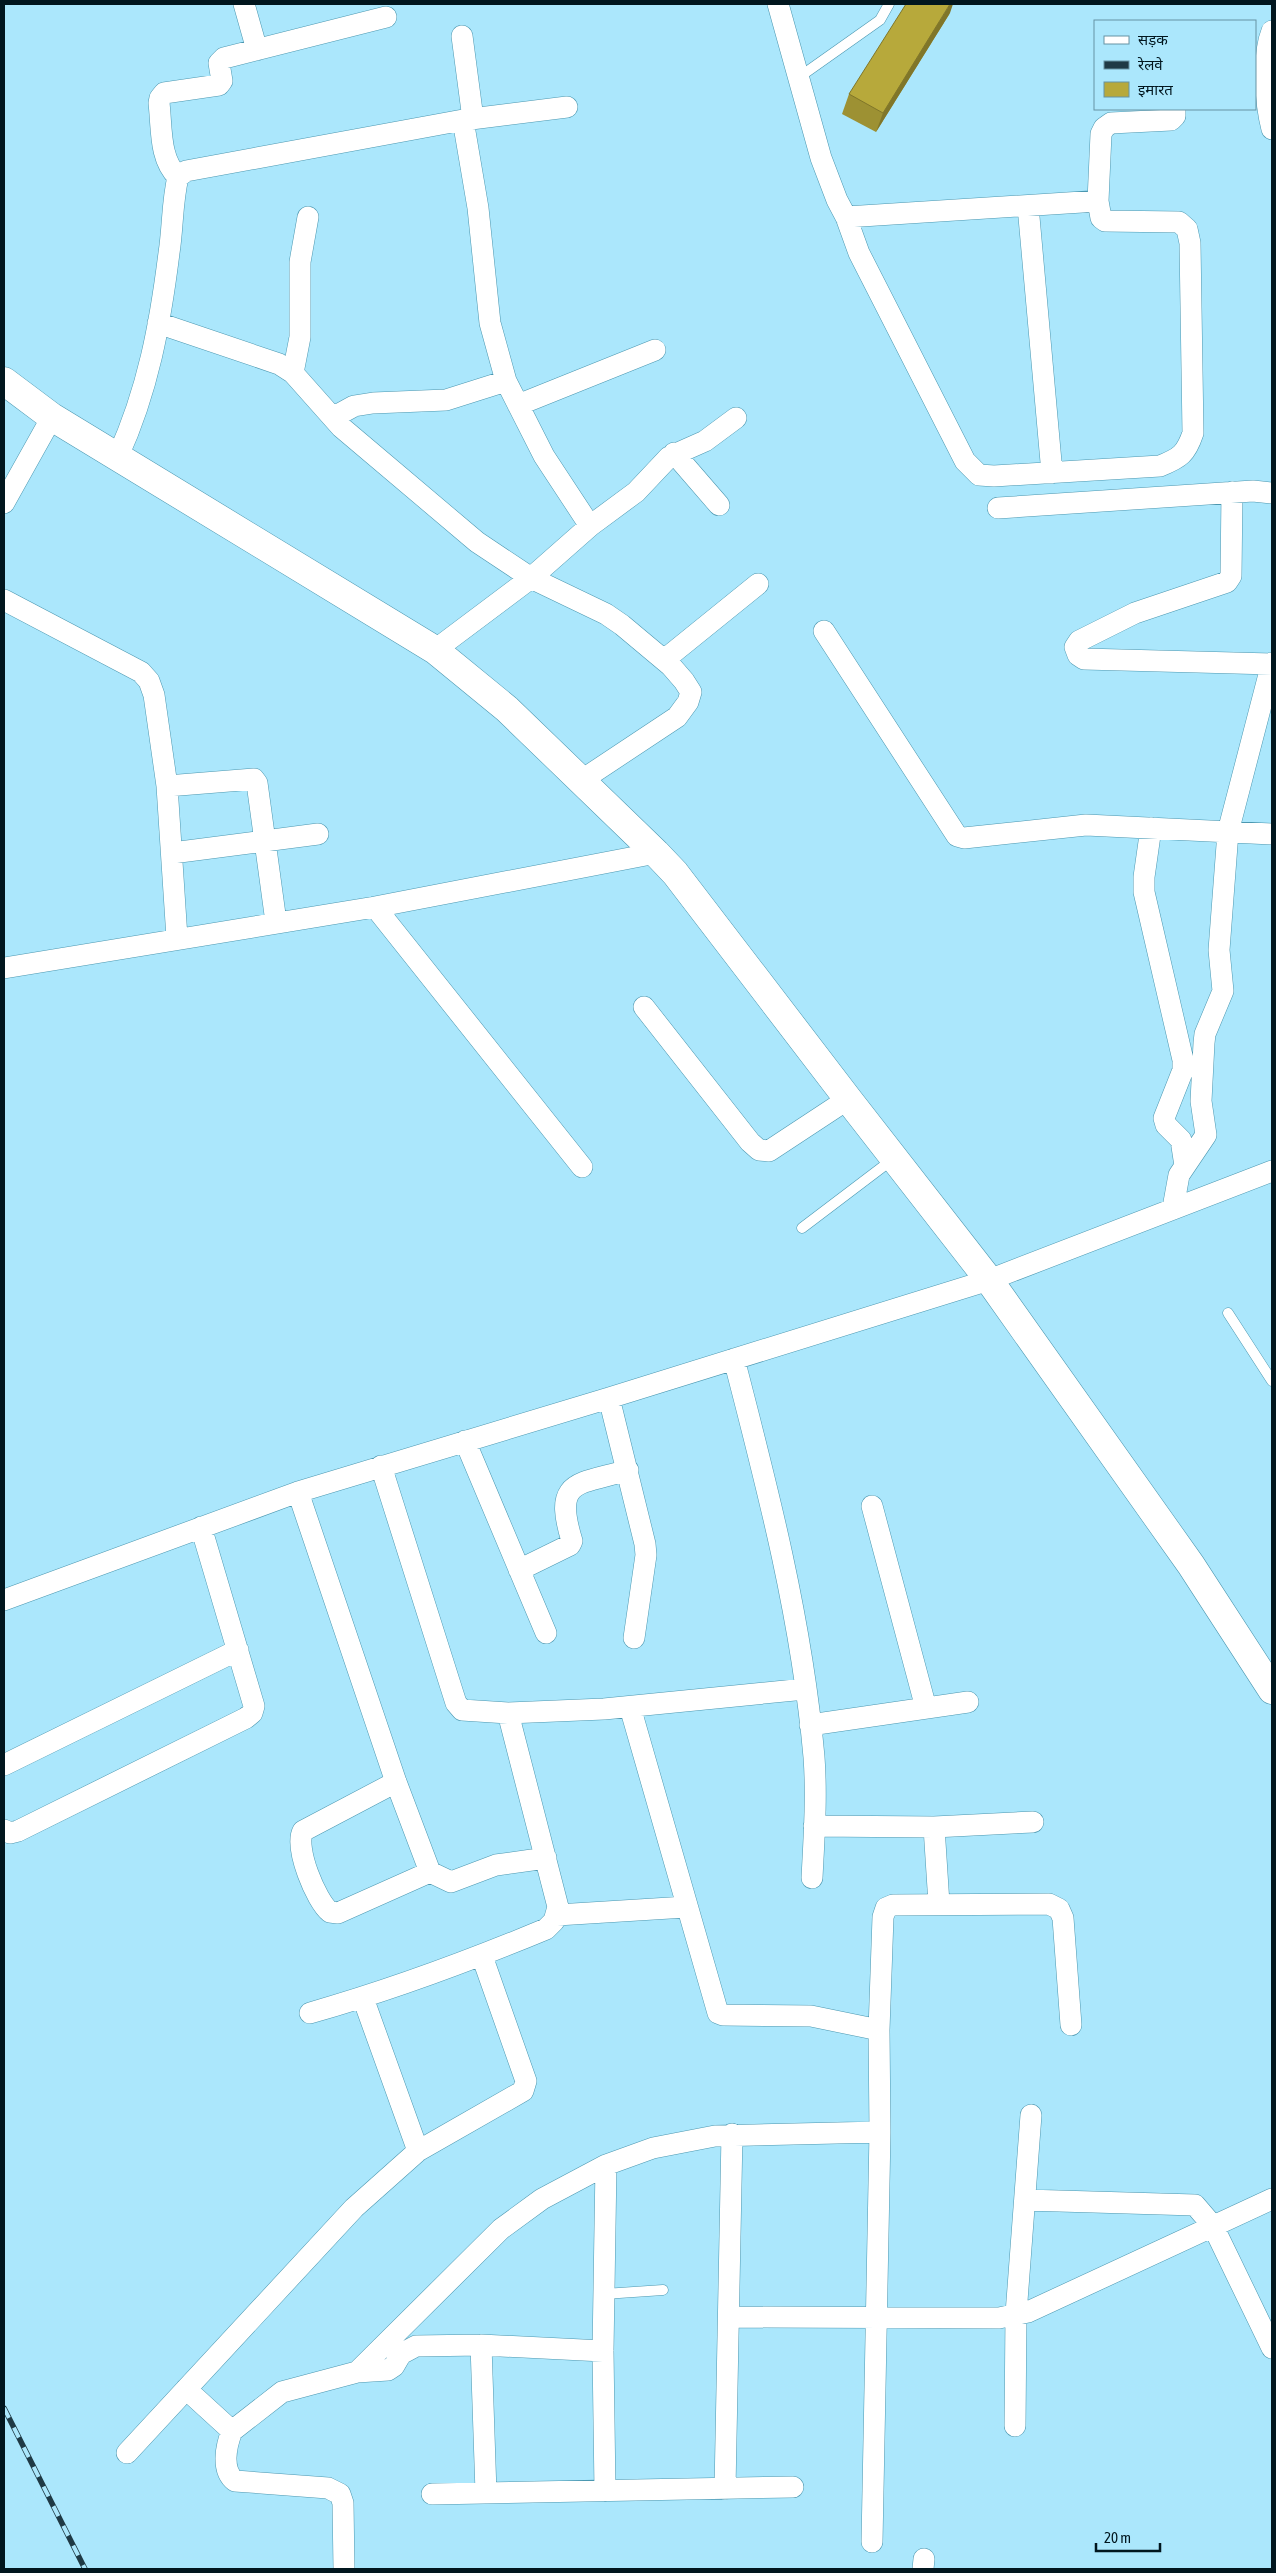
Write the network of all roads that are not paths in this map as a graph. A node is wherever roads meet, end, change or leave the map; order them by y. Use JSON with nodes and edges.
{"nodes":[{"id":1,"x":244,"y":4,"type":"edge"},
{"id":2,"x":778,"y":4,"type":"edge"},
{"id":3,"x":889,"y":4,"type":"edge"},
{"id":4,"x":386,"y":17,"type":"dead end"},
{"id":5,"x":1272,"y":31,"type":"edge"},
{"id":6,"x":462,"y":36,"type":"dead end"},
{"id":7,"x":257,"y":50,"type":"junction"},
{"id":8,"x":797,"y":78,"type":"junction"},
{"id":9,"x":567,"y":107,"type":"dead end"},
{"id":10,"x":1175,"y":110,"type":"edge"},
{"id":11,"x":468,"y":119,"type":"junction"},
{"id":12,"x":1272,"y":128,"type":"edge"},
{"id":13,"x":178,"y":177,"type":"junction"},
{"id":14,"x":1098,"y":201,"type":"junction"},
{"id":15,"x":1028,"y":206,"type":"junction"},
{"id":16,"x":308,"y":217,"type":"dead end"},
{"id":17,"x":846,"y":217,"type":"junction"},
{"id":18,"x":158,"y":323,"type":"junction"},
{"id":19,"x":655,"y":350,"type":"dead end"},
{"id":20,"x":293,"y":373,"type":"junction"},
{"id":21,"x":4,"y":381,"type":"edge"},
{"id":22,"x":506,"y":381,"type":"junction"},
{"id":23,"x":518,"y":405,"type":"junction"},
{"id":24,"x":334,"y":416,"type":"junction"},
{"id":25,"x":52,"y":417,"type":"junction"},
{"id":26,"x":736,"y":418,"type":"dead end"},
{"id":27,"x":674,"y":453,"type":"junction"},
{"id":28,"x":118,"y":456,"type":"junction"},
{"id":29,"x":1052,"y":473,"type":"junction"},
{"id":30,"x":1232,"y":492,"type":"junction"},
{"id":31,"x":1272,"y":493,"type":"edge"},
{"id":32,"x":4,"y":503,"type":"edge"},
{"id":33,"x":719,"y":505,"type":"dead end"},
{"id":34,"x":998,"y":508,"type":"dead end"},
{"id":35,"x":590,"y":526,"type":"junction"},
{"id":36,"x":531,"y":578,"type":"junction"},
{"id":37,"x":758,"y":584,"type":"dead end"},
{"id":38,"x":4,"y":600,"type":"edge"},
{"id":39,"x":824,"y":632,"type":"dead end"},
{"id":40,"x":435,"y":650,"type":"junction"},
{"id":41,"x":664,"y":660,"type":"junction"},
{"id":42,"x":1272,"y":664,"type":"edge"},
{"id":43,"x":1264,"y":718,"type":"edge"},
{"id":44,"x":582,"y":780,"type":"junction"},
{"id":45,"x":167,"y":786,"type":"junction"},
{"id":46,"x":1151,"y":828,"type":"junction"},
{"id":47,"x":1228,"y":832,"type":"junction"},
{"id":48,"x":318,"y":834,"type":"dead end"},
{"id":49,"x":1272,"y":834,"type":"edge"},
{"id":50,"x":264,"y":841,"type":"junction"},
{"id":51,"x":172,"y":853,"type":"junction"},
{"id":52,"x":656,"y":853,"type":"junction"},
{"id":53,"x":375,"y":907,"type":"junction"},
{"id":54,"x":276,"y":922,"type":"junction"},
{"id":55,"x":177,"y":938,"type":"junction"},
{"id":56,"x":4,"y":968,"type":"edge"},
{"id":57,"x":644,"y":1008,"type":"dead end"},
{"id":58,"x":848,"y":1099,"type":"junction"},
{"id":59,"x":894,"y":1158,"type":"junction"},
{"id":60,"x":1185,"y":1166,"type":"junction"},
{"id":61,"x":582,"y":1167,"type":"dead end"},
{"id":62,"x":1272,"y":1171,"type":"edge"},
{"id":63,"x":1173,"y":1208,"type":"junction"},
{"id":64,"x":802,"y":1228,"type":"dead end"},
{"id":65,"x":989,"y":1280,"type":"junction"},
{"id":66,"x":1228,"y":1313,"type":"dead end"},
{"id":67,"x":734,"y":1359,"type":"junction"},
{"id":68,"x":1272,"y":1382,"type":"edge"},
{"id":69,"x":609,"y":1398,"type":"junction"},
{"id":70,"x":464,"y":1441,"type":"junction"},
{"id":71,"x":381,"y":1466,"type":"junction"},
{"id":72,"x":628,"y":1470,"type":"junction"},
{"id":73,"x":298,"y":1492,"type":"junction"},
{"id":74,"x":872,"y":1506,"type":"dead end"},
{"id":75,"x":201,"y":1527,"type":"junction"},
{"id":76,"x":519,"y":1570,"type":"junction"},
{"id":77,"x":4,"y":1600,"type":"edge"},
{"id":78,"x":546,"y":1633,"type":"dead end"},
{"id":79,"x":634,"y":1638,"type":"dead end"},
{"id":80,"x":238,"y":1650,"type":"junction"},
{"id":81,"x":806,"y":1689,"type":"junction"},
{"id":82,"x":1272,"y":1690,"type":"edge"},
{"id":83,"x":968,"y":1702,"type":"dead end"},
{"id":84,"x":630,"y":1707,"type":"junction"},
{"id":85,"x":926,"y":1708,"type":"junction"},
{"id":86,"x":508,"y":1713,"type":"junction"},
{"id":87,"x":810,"y":1725,"type":"junction"},
{"id":88,"x":4,"y":1765,"type":"edge"},
{"id":89,"x":396,"y":1782,"type":"junction"},
{"id":90,"x":1033,"y":1822,"type":"dead end"},
{"id":91,"x":814,"y":1826,"type":"junction"},
{"id":92,"x":934,"y":1828,"type":"junction"},
{"id":93,"x":4,"y":1830,"type":"edge"},
{"id":94,"x":546,"y":1858,"type":"junction"},
{"id":95,"x":430,"y":1872,"type":"junction"},
{"id":96,"x":812,"y":1878,"type":"dead end"},
{"id":97,"x":939,"y":1904,"type":"junction"},
{"id":98,"x":686,"y":1907,"type":"junction"},
{"id":99,"x":557,"y":1914,"type":"junction"},
{"id":100,"x":482,"y":1956,"type":"junction"},
{"id":101,"x":363,"y":1998,"type":"junction"},
{"id":102,"x":310,"y":2013,"type":"dead end"},
{"id":103,"x":1071,"y":2025,"type":"dead end"},
{"id":104,"x":879,"y":2030,"type":"junction"},
{"id":105,"x":1031,"y":2115,"type":"dead end"},
{"id":106,"x":880,"y":2132,"type":"junction"},
{"id":107,"x":732,"y":2134,"type":"junction"},
{"id":108,"x":418,"y":2151,"type":"junction"},
{"id":109,"x":606,"y":2165,"type":"junction"},
{"id":110,"x":1272,"y":2199,"type":"edge"},
{"id":111,"x":1025,"y":2200,"type":"junction"},
{"id":112,"x":1213,"y":2226,"type":"junction"},
{"id":113,"x":663,"y":2290,"type":"dead end"},
{"id":114,"x":604,"y":2294,"type":"junction"},
{"id":115,"x":1016,"y":2314,"type":"junction"},
{"id":116,"x":729,"y":2317,"type":"junction"},
{"id":117,"x":877,"y":2318,"type":"junction"},
{"id":118,"x":481,"y":2345,"type":"junction"},
{"id":119,"x":1272,"y":2348,"type":"edge"},
{"id":120,"x":603,"y":2351,"type":"junction"},
{"id":121,"x":357,"y":2372,"type":"junction"},
{"id":122,"x":186,"y":2389,"type":"junction"},
{"id":123,"x":1015,"y":2426,"type":"dead end"},
{"id":124,"x":232,"y":2431,"type":"junction"},
{"id":125,"x":127,"y":2453,"type":"dead end"},
{"id":126,"x":794,"y":2487,"type":"dead end"},
{"id":127,"x":726,"y":2489,"type":"junction"},
{"id":128,"x":605,"y":2491,"type":"junction"},
{"id":129,"x":486,"y":2493,"type":"junction"},
{"id":130,"x":432,"y":2494,"type":"dead end"},
{"id":131,"x":872,"y":2542,"type":"dead end"},
{"id":132,"x":344,"y":2569,"type":"edge"}],
"edges":[{"from":1,"to":7,"type":"street"},
{"from":2,"to":8,"type":"street"},
{"from":3,"to":8,"type":"lane"},
{"from":4,"to":7,"type":"street"},
{"from":5,"to":12,"type":"street"},
{"from":6,"to":11,"type":"street"},
{"from":7,"to":13,"type":"street"},
{"from":8,"to":17,"type":"street"},
{"from":9,"to":11,"type":"street"},
{"from":10,"to":14,"type":"street"},
{"from":11,"to":13,"type":"street"},
{"from":11,"to":22,"type":"street"},
{"from":13,"to":18,"type":"street"},
{"from":14,"to":15,"type":"street"},
{"from":14,"to":29,"type":"street"},
{"from":15,"to":17,"type":"street"},
{"from":15,"to":29,"type":"street"},
{"from":16,"to":20,"type":"street"},
{"from":17,"to":29,"type":"street"},
{"from":18,"to":20,"type":"street"},
{"from":18,"to":28,"type":"street"},
{"from":19,"to":23,"type":"street"},
{"from":20,"to":24,"type":"street"},
{"from":21,"to":25,"type":"highway"},
{"from":22,"to":23,"type":"street"},
{"from":22,"to":24,"type":"street"},
{"from":23,"to":35,"type":"street"},
{"from":24,"to":36,"type":"street"},
{"from":25,"to":28,"type":"highway"},
{"from":25,"to":32,"type":"street"},
{"from":26,"to":27,"type":"street"},
{"from":27,"to":33,"type":"street"},
{"from":27,"to":35,"type":"street"},
{"from":28,"to":40,"type":"highway"},
{"from":30,"to":31,"type":"street"},
{"from":30,"to":34,"type":"street"},
{"from":30,"to":42,"type":"street"},
{"from":35,"to":36,"type":"street"},
{"from":36,"to":40,"type":"street"},
{"from":36,"to":41,"type":"street"},
{"from":37,"to":41,"type":"street"},
{"from":38,"to":45,"type":"street"},
{"from":39,"to":46,"type":"street"},
{"from":40,"to":44,"type":"highway"},
{"from":41,"to":44,"type":"street"},
{"from":42,"to":43,"type":"street"},
{"from":43,"to":47,"type":"street"},
{"from":44,"to":52,"type":"highway"},
{"from":45,"to":50,"type":"street"},
{"from":45,"to":51,"type":"street"},
{"from":46,"to":47,"type":"street"},
{"from":46,"to":60,"type":"street"},
{"from":47,"to":49,"type":"street"},
{"from":47,"to":60,"type":"street"},
{"from":48,"to":50,"type":"street"},
{"from":50,"to":51,"type":"street"},
{"from":50,"to":54,"type":"street"},
{"from":51,"to":55,"type":"street"},
{"from":52,"to":53,"type":"street"},
{"from":52,"to":58,"type":"highway"},
{"from":53,"to":54,"type":"street"},
{"from":53,"to":61,"type":"street"},
{"from":54,"to":55,"type":"street"},
{"from":55,"to":56,"type":"street"},
{"from":57,"to":58,"type":"street"},
{"from":58,"to":59,"type":"highway"},
{"from":59,"to":64,"type":"lane"},
{"from":59,"to":65,"type":"highway"},
{"from":60,"to":63,"type":"street"},
{"from":62,"to":63,"type":"street"},
{"from":63,"to":65,"type":"street"},
{"from":65,"to":67,"type":"street"},
{"from":65,"to":82,"type":"highway"},
{"from":66,"to":68,"type":"lane"},
{"from":67,"to":69,"type":"street"},
{"from":67,"to":81,"type":"street"},
{"from":69,"to":70,"type":"street"},
{"from":69,"to":72,"type":"street"},
{"from":70,"to":71,"type":"street"},
{"from":70,"to":76,"type":"street"},
{"from":71,"to":73,"type":"street"},
{"from":71,"to":86,"type":"street"},
{"from":72,"to":76,"type":"street"},
{"from":72,"to":79,"type":"street"},
{"from":73,"to":75,"type":"street"},
{"from":73,"to":89,"type":"street"},
{"from":74,"to":85,"type":"street"},
{"from":75,"to":77,"type":"street"},
{"from":75,"to":80,"type":"street"},
{"from":76,"to":78,"type":"street"},
{"from":80,"to":88,"type":"street"},
{"from":80,"to":93,"type":"street"},
{"from":81,"to":84,"type":"street"},
{"from":81,"to":87,"type":"street"},
{"from":83,"to":85,"type":"street"},
{"from":84,"to":86,"type":"street"},
{"from":84,"to":98,"type":"street"},
{"from":85,"to":87,"type":"street"},
{"from":86,"to":94,"type":"street"},
{"from":87,"to":91,"type":"street"},
{"from":89,"to":95,"type":"street"},
{"from":89,"to":95,"type":"street"},
{"from":90,"to":92,"type":"street"},
{"from":91,"to":92,"type":"street"},
{"from":91,"to":96,"type":"street"},
{"from":92,"to":97,"type":"street"},
{"from":94,"to":95,"type":"street"},
{"from":94,"to":99,"type":"street"},
{"from":97,"to":103,"type":"street"},
{"from":97,"to":104,"type":"street"},
{"from":98,"to":99,"type":"street"},
{"from":98,"to":104,"type":"street"},
{"from":99,"to":100,"type":"street"},
{"from":100,"to":101,"type":"street"},
{"from":100,"to":108,"type":"street"},
{"from":101,"to":102,"type":"street"},
{"from":101,"to":108,"type":"street"},
{"from":104,"to":106,"type":"street"},
{"from":105,"to":111,"type":"street"},
{"from":106,"to":107,"type":"street"},
{"from":106,"to":117,"type":"street"},
{"from":107,"to":109,"type":"street"},
{"from":107,"to":116,"type":"street"},
{"from":108,"to":122,"type":"street"},
{"from":109,"to":114,"type":"street"},
{"from":109,"to":121,"type":"street"},
{"from":110,"to":112,"type":"street"},
{"from":111,"to":112,"type":"street"},
{"from":111,"to":115,"type":"street"},
{"from":112,"to":115,"type":"street"},
{"from":112,"to":119,"type":"street"},
{"from":113,"to":114,"type":"lane"},
{"from":114,"to":120,"type":"street"},
{"from":115,"to":117,"type":"street"},
{"from":115,"to":123,"type":"street"},
{"from":116,"to":117,"type":"street"},
{"from":116,"to":127,"type":"street"},
{"from":117,"to":131,"type":"street"},
{"from":118,"to":120,"type":"street"},
{"from":118,"to":121,"type":"street"},
{"from":118,"to":129,"type":"street"},
{"from":120,"to":128,"type":"street"},
{"from":121,"to":124,"type":"street"},
{"from":122,"to":124,"type":"street"},
{"from":122,"to":125,"type":"street"},
{"from":124,"to":132,"type":"street"},
{"from":126,"to":127,"type":"street"},
{"from":127,"to":128,"type":"street"},
{"from":128,"to":129,"type":"street"},
{"from":129,"to":130,"type":"street"}]}
